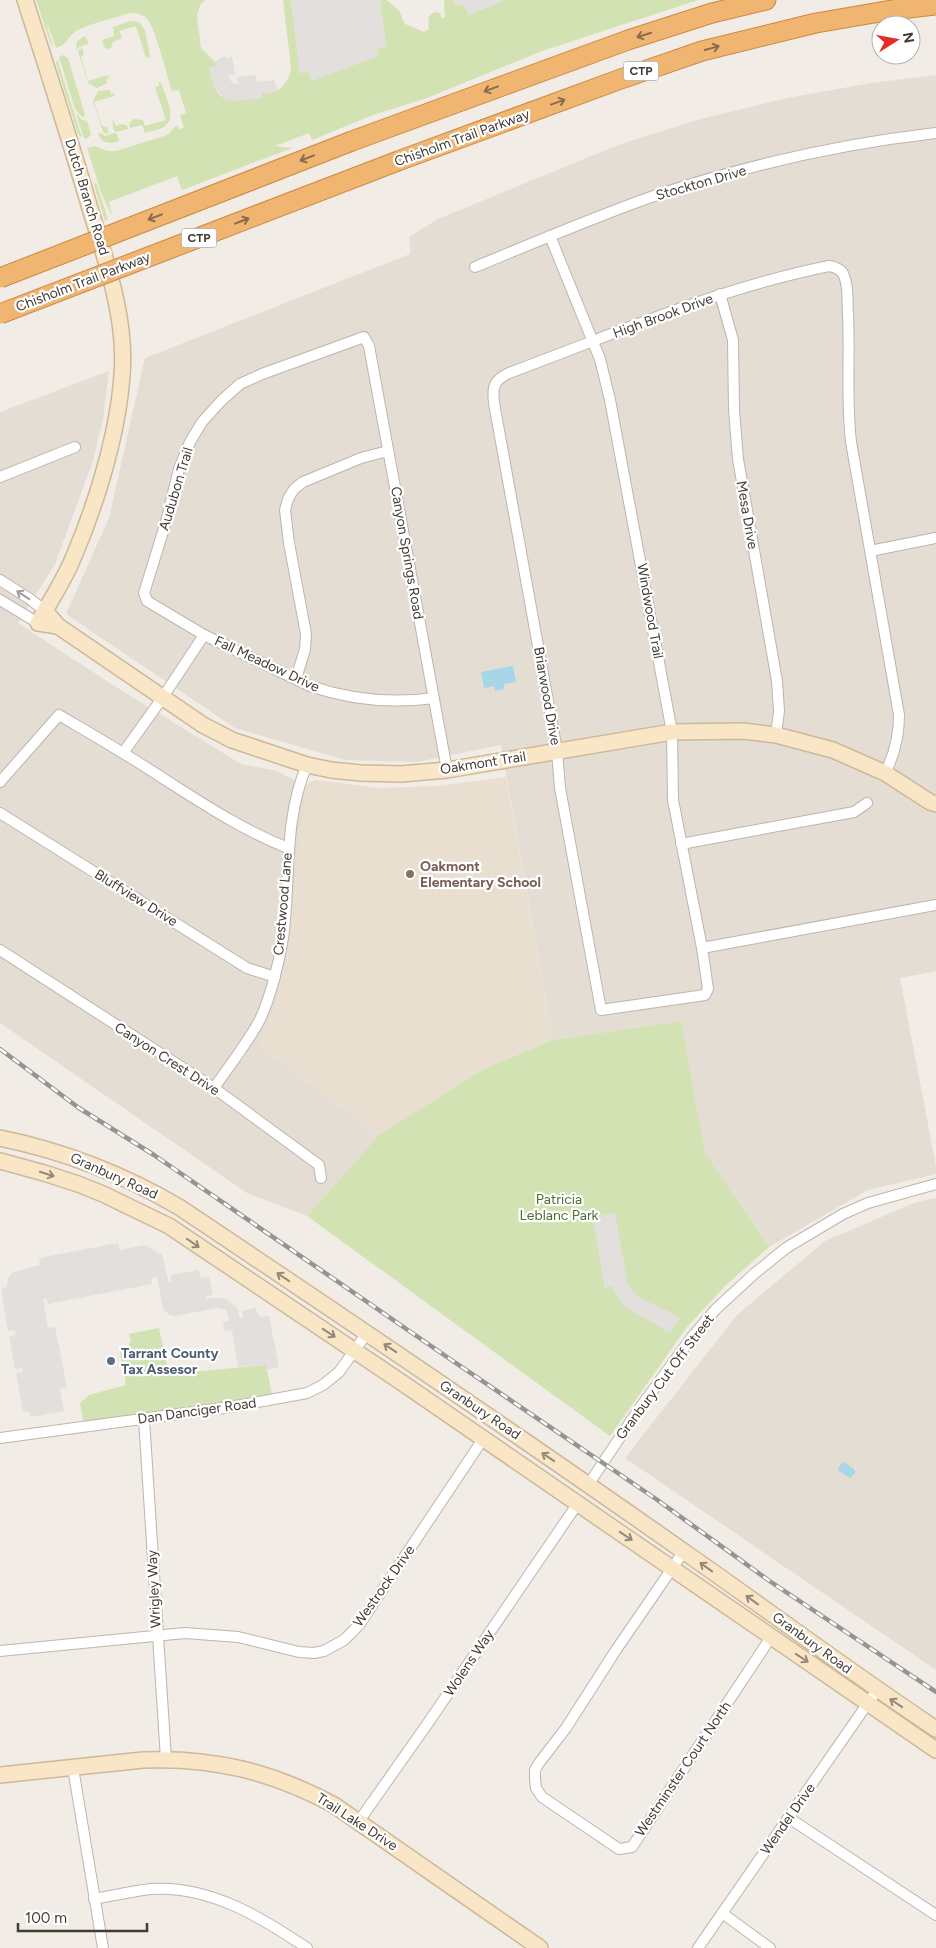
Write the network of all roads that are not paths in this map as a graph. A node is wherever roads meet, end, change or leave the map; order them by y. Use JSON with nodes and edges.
{"nodes":[{"id":1,"x":25,"y":0,"type":"edge"},
{"id":2,"x":762,"y":1,"type":"edge"},
{"id":3,"x":936,"y":5,"type":"edge"},
{"id":4,"x":892,"y":10,"type":"junction"},
{"id":5,"x":936,"y":10,"type":"edge"},
{"id":6,"x":936,"y":133,"type":"edge"},
{"id":7,"x":550,"y":236,"type":"junction"},
{"id":8,"x":475,"y":267,"type":"dead end"},
{"id":9,"x":0,"y":278,"type":"edge"},
{"id":10,"x":720,"y":294,"type":"junction"},
{"id":11,"x":0,"y":314,"type":"edge"},
{"id":12,"x":364,"y":337,"type":"joint"},
{"id":13,"x":593,"y":342,"type":"junction"},
{"id":14,"x":495,"y":383,"type":"joint"},
{"id":15,"x":76,"y":447,"type":"dead end"},
{"id":16,"x":388,"y":452,"type":"junction"},
{"id":17,"x":0,"y":477,"type":"edge"},
{"id":18,"x":936,"y":538,"type":"edge"},
{"id":19,"x":870,"y":551,"type":"junction"},
{"id":20,"x":0,"y":580,"type":"edge"},
{"id":21,"x":144,"y":593,"type":"joint"},
{"id":22,"x":0,"y":600,"type":"edge"},
{"id":23,"x":42,"y":617,"type":"junction"},
{"id":24,"x":204,"y":635,"type":"junction"},
{"id":25,"x":296,"y":679,"type":"junction"},
{"id":26,"x":163,"y":697,"type":"junction"},
{"id":27,"x":434,"y":698,"type":"junction"},
{"id":28,"x":672,"y":732,"type":"junction"},
{"id":29,"x":776,"y":735,"type":"junction"},
{"id":30,"x":557,"y":751,"type":"junction"},
{"id":31,"x":123,"y":753,"type":"junction"},
{"id":32,"x":307,"y":765,"type":"junction"},
{"id":33,"x":447,"y":770,"type":"junction"},
{"id":34,"x":886,"y":773,"type":"junction"},
{"id":35,"x":0,"y":782,"type":"edge"},
{"id":36,"x":868,"y":803,"type":"dead end"},
{"id":37,"x":934,"y":806,"type":"edge"},
{"id":38,"x":0,"y":813,"type":"edge"},
{"id":39,"x":681,"y":844,"type":"junction"},
{"id":40,"x":288,"y":848,"type":"junction"},
{"id":41,"x":936,"y":905,"type":"edge"},
{"id":42,"x":702,"y":948,"type":"junction"},
{"id":43,"x":0,"y":950,"type":"edge"},
{"id":44,"x":275,"y":976,"type":"junction"},
{"id":45,"x":705,"y":996,"type":"joint"},
{"id":46,"x":214,"y":1088,"type":"junction"},
{"id":47,"x":0,"y":1138,"type":"edge"},
{"id":48,"x":0,"y":1161,"type":"edge"},
{"id":49,"x":321,"y":1178,"type":"dead end"},
{"id":50,"x":936,"y":1184,"type":"edge"},
{"id":51,"x":179,"y":1207,"type":"junction"},
{"id":52,"x":169,"y":1226,"type":"junction"},
{"id":53,"x":367,"y":1333,"type":"junction"},
{"id":54,"x":355,"y":1351,"type":"junction"},
{"id":55,"x":144,"y":1419,"type":"junction"},
{"id":56,"x":0,"y":1438,"type":"edge"},
{"id":57,"x":483,"y":1439,"type":"junction"},
{"id":58,"x":542,"y":1479,"type":"junction"},
{"id":59,"x":588,"y":1485,"type":"junction"},
{"id":60,"x":578,"y":1502,"type":"junction"},
{"id":61,"x":606,"y":1522,"type":"junction"},
{"id":62,"x":684,"y":1551,"type":"junction"},
{"id":63,"x":673,"y":1568,"type":"junction"},
{"id":64,"x":157,"y":1635,"type":"junction"},
{"id":65,"x":771,"y":1637,"type":"junction"},
{"id":66,"x":0,"y":1651,"type":"edge"},
{"id":67,"x":877,"y":1690,"type":"junction"},
{"id":68,"x":868,"y":1703,"type":"junction"},
{"id":69,"x":936,"y":1729,"type":"edge"},
{"id":70,"x":936,"y":1750,"type":"edge"},
{"id":71,"x":166,"y":1759,"type":"junction"},
{"id":72,"x":73,"y":1768,"type":"junction"},
{"id":73,"x":0,"y":1775,"type":"edge"},
{"id":74,"x":789,"y":1818,"type":"junction"},
{"id":75,"x":359,"y":1821,"type":"junction"},
{"id":76,"x":94,"y":1899,"type":"junction"},
{"id":77,"x":722,"y":1913,"type":"junction"},
{"id":78,"x":936,"y":1915,"type":"edge"},
{"id":79,"x":531,"y":1946,"type":"edge"},
{"id":80,"x":103,"y":1948,"type":"edge"},
{"id":81,"x":307,"y":1948,"type":"edge"},
{"id":82,"x":698,"y":1948,"type":"edge"},
{"id":83,"x":770,"y":1948,"type":"edge"}],
"edges":[{"from":1,"to":23,"type":"main road","name":"Dutch Branch Road"},
{"from":2,"to":9,"type":"highway","number":"CTP","one_way":true,"bridge":true},
{"from":3,"to":4,"type":"highway","name":"Chisholm Trail Parkway","number":"CTP"},
{"from":4,"to":5,"type":"highway"},
{"from":11,"to":4,"type":"highway","name":"Chisholm Trail Parkway","number":"CTP","one_way":true,"bridge":true},
{"from":6,"to":7,"type":"street","name":"Stockton Drive"},
{"from":7,"to":8,"type":"street","name":"Stockton Drive"},
{"from":7,"to":13,"type":"street","name":"Windwood Trail"},
{"from":10,"to":13,"type":"street","name":"High Brook Drive"},
{"from":10,"to":19,"type":"street","name":"High Brook Drive"},
{"from":10,"to":29,"type":"street","name":"Mesa Drive"},
{"from":12,"to":16,"type":"street","name":"Canyon Springs Road"},
{"from":12,"to":21,"type":"street","name":"Audubon Trail"},
{"from":13,"to":14,"type":"street","name":"High Brook Drive"},
{"from":13,"to":28,"type":"street","name":"Windwood Trail"},
{"from":14,"to":30,"type":"street","name":"Briarwood Drive"},
{"from":15,"to":17,"type":"street"},
{"from":16,"to":25,"type":"street"},
{"from":16,"to":27,"type":"street","name":"Canyon Springs Road"},
{"from":18,"to":19,"type":"street"},
{"from":19,"to":34,"type":"street"},
{"from":23,"to":20,"type":"street","name":"Oakmont Trail","one_way":true},
{"from":21,"to":24,"type":"street","name":"Fall Meadow Drive"},
{"from":22,"to":23,"type":"street","name":"Oakmont Trail"},
{"from":23,"to":26,"type":"main road","name":"Oakmont Trail"},
{"from":24,"to":25,"type":"street","name":"Fall Meadow Drive"},
{"from":24,"to":26,"type":"street"},
{"from":25,"to":27,"type":"street","name":"Fall Meadow Drive"},
{"from":26,"to":31,"type":"street"},
{"from":26,"to":32,"type":"main road","name":"Oakmont Trail"},
{"from":27,"to":33,"type":"street","name":"Canyon Springs Road"},
{"from":28,"to":29,"type":"main road","name":"Oakmont Trail"},
{"from":28,"to":30,"type":"main road","name":"Oakmont Trail"},
{"from":28,"to":39,"type":"street","name":"Windwood Trail"},
{"from":29,"to":34,"type":"main road","name":"Oakmont Trail"},
{"from":30,"to":33,"type":"main road","name":"Oakmont Trail"},
{"from":30,"to":45,"type":"street","name":"Briarwood Drive"},
{"from":31,"to":35,"type":"street"},
{"from":31,"to":40,"type":"street"},
{"from":32,"to":33,"type":"main road","name":"Oakmont Trail"},
{"from":32,"to":40,"type":"street","name":"Crestwood Lane"},
{"from":34,"to":37,"type":"main road","name":"Oakmont Trail"},
{"from":36,"to":39,"type":"street"},
{"from":38,"to":44,"type":"street","name":"Bluffview Drive"},
{"from":39,"to":42,"type":"street","name":"Windwood Trail"},
{"from":40,"to":44,"type":"street","name":"Crestwood Lane"},
{"from":41,"to":42,"type":"street"},
{"from":42,"to":45,"type":"street","name":"Windwood Trail"},
{"from":43,"to":46,"type":"street","name":"Canyon Crest Drive"},
{"from":44,"to":46,"type":"street","name":"Crestwood Lane"},
{"from":46,"to":49,"type":"street","name":"Canyon Crest Drive"},
{"from":47,"to":51,"type":"main road","name":"Granbury Road"},
{"from":48,"to":52,"type":"main road","name":"Granbury Road","one_way":true},
{"from":50,"to":59,"type":"street","name":"Granbury Cut Off Street"},
{"from":51,"to":52,"type":"main road"},
{"from":53,"to":51,"type":"main road","name":"Granbury Road","one_way":true},
{"from":52,"to":54,"type":"main road","name":"Granbury Road","one_way":true},
{"from":53,"to":54,"type":"street","name":"Dan Danciger Road"},
{"from":59,"to":53,"type":"main road","name":"Granbury Road","one_way":true},
{"from":54,"to":55,"type":"street","name":"Dan Danciger Road"},
{"from":54,"to":57,"type":"main road","name":"Granbury Road"},
{"from":55,"to":56,"type":"street","name":"Dan Danciger Road"},
{"from":55,"to":64,"type":"street","name":"Wrigley Way"},
{"from":57,"to":58,"type":"main road","name":"Granbury Road"},
{"from":57,"to":64,"type":"street","name":"Westrock Drive"},
{"from":58,"to":59,"type":"main road"},
{"from":58,"to":60,"type":"main road","name":"Granbury Road"},
{"from":59,"to":61,"type":"main road"},
{"from":59,"to":62,"type":"main road","name":"Granbury Road"},
{"from":60,"to":61,"type":"main road","name":"Granbury Road"},
{"from":60,"to":75,"type":"street","name":"Wolens Way"},
{"from":61,"to":63,"type":"main road","name":"Granbury Road","one_way":true},
{"from":62,"to":63,"type":"street"},
{"from":67,"to":62,"type":"main road","name":"Granbury Road","one_way":true},
{"from":63,"to":65,"type":"main road","name":"Granbury Road"},
{"from":63,"to":65,"type":"street","name":"Westminster Court North"},
{"from":64,"to":66,"type":"street","name":"Westrock Drive"},
{"from":64,"to":71,"type":"street","name":"Wrigley Way"},
{"from":65,"to":68,"type":"main road","name":"Granbury Road","one_way":true},
{"from":67,"to":68,"type":"street","name":"Wendel Drive"},
{"from":69,"to":67,"type":"main road","name":"Granbury Road","one_way":true},
{"from":68,"to":70,"type":"main road","name":"Granbury Road"},
{"from":68,"to":74,"type":"street","name":"Wendel Drive"},
{"from":71,"to":72,"type":"main road","name":"Trail Lake Drive"},
{"from":71,"to":75,"type":"main road","name":"Trail Lake Drive"},
{"from":72,"to":73,"type":"main road","name":"Trail Lake Drive"},
{"from":72,"to":76,"type":"street"},
{"from":74,"to":77,"type":"street","name":"Wendel Drive"},
{"from":74,"to":78,"type":"street"},
{"from":75,"to":79,"type":"main road","name":"Trail Lake Drive"},
{"from":76,"to":80,"type":"street"},
{"from":76,"to":81,"type":"street"},
{"from":77,"to":82,"type":"street","name":"Wendel Drive"},
{"from":77,"to":83,"type":"street"}]}
